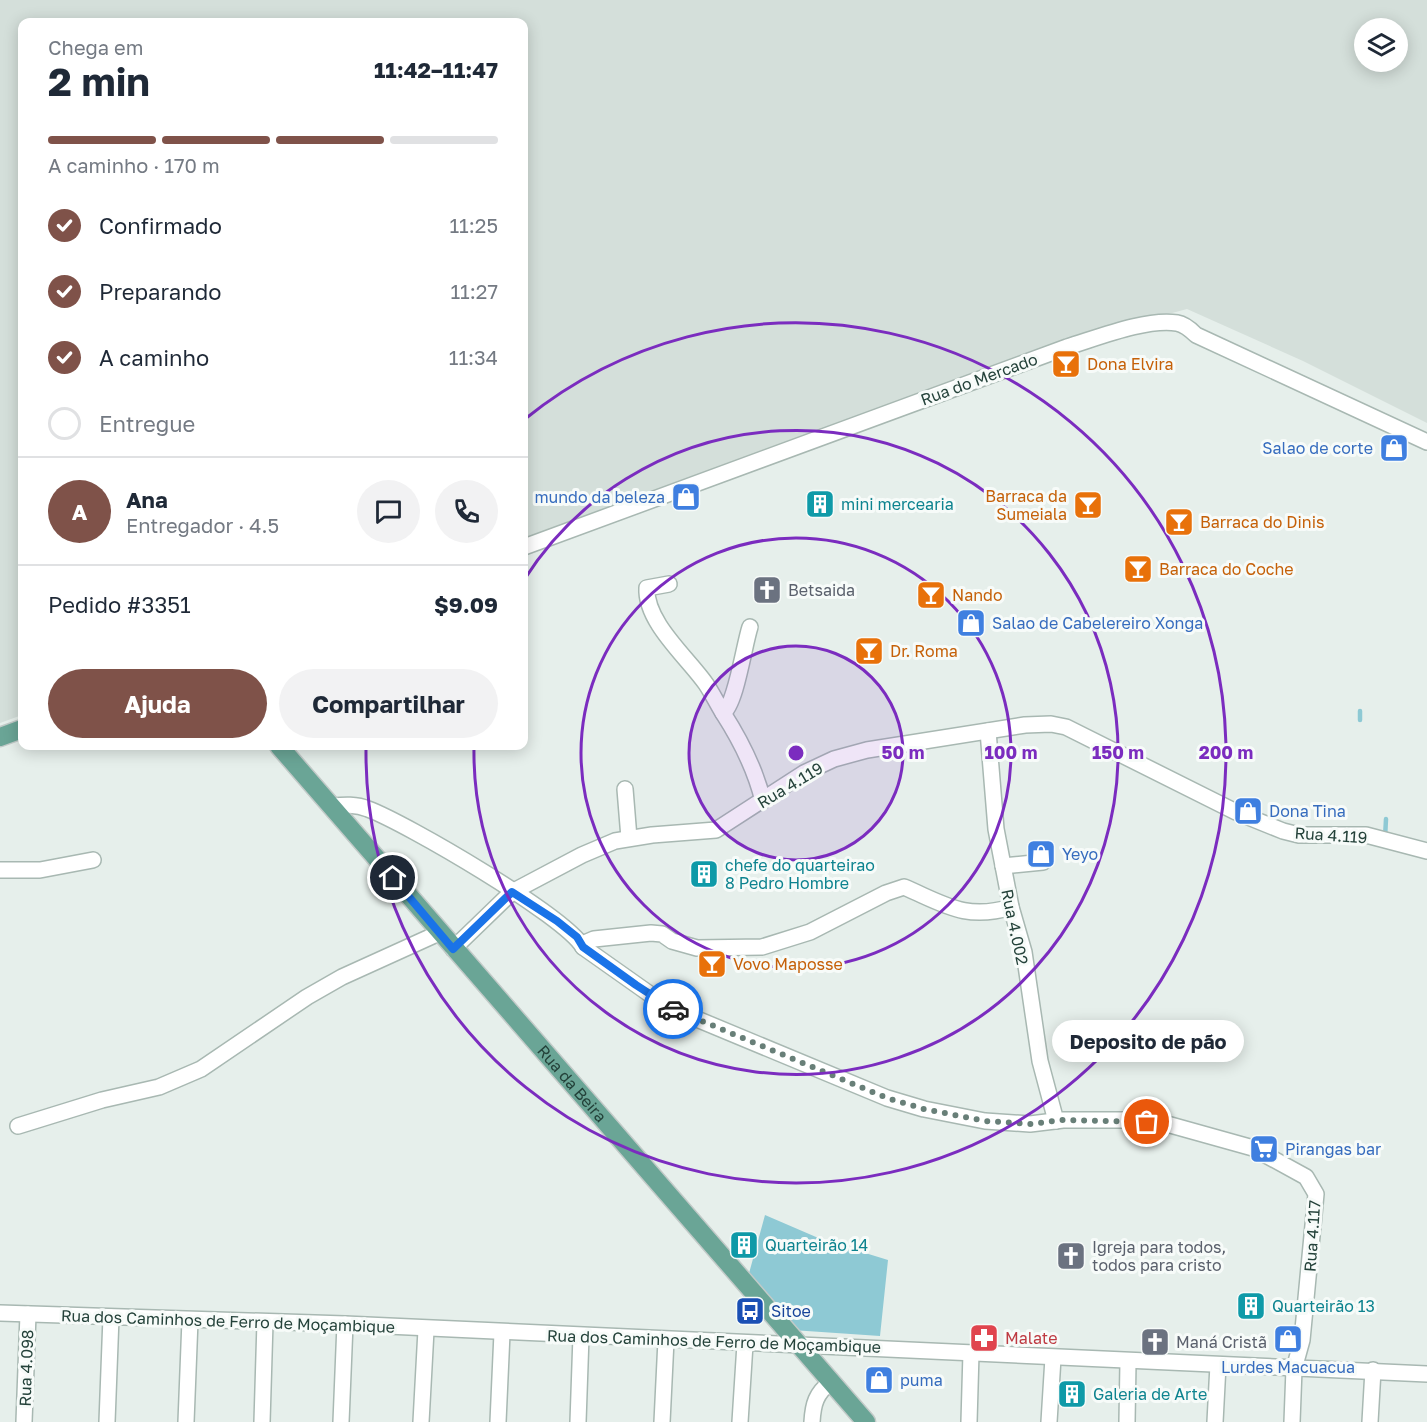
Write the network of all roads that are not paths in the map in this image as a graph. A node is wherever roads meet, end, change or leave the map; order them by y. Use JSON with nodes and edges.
{"nodes":[{"id":1,"x":1427,"y":442,"type":"edge"},
{"id":2,"x":528,"y":546,"type":"edge"},
{"id":3,"x":669,"y":584,"type":"dead end"},
{"id":4,"x":750,"y":627,"type":"dead end"},
{"id":5,"x":723,"y":713,"type":"junction"},
{"id":6,"x":18,"y":730,"type":"edge"},
{"id":7,"x":988,"y":731,"type":"junction"},
{"id":8,"x":0,"y":737,"type":"edge"},
{"id":9,"x":283,"y":750,"type":"edge"},
{"id":10,"x":625,"y":789,"type":"dead end"},
{"id":11,"x":763,"y":801,"type":"junction"},
{"id":12,"x":332,"y":806,"type":"junction"},
{"id":13,"x":629,"y":838,"type":"junction"},
{"id":14,"x":1427,"y":851,"type":"edge"},
{"id":15,"x":93,"y":860,"type":"dead end"},
{"id":16,"x":1043,"y":862,"type":"dead end"},
{"id":17,"x":1003,"y":866,"type":"junction"},
{"id":18,"x":0,"y":870,"type":"edge"},
{"id":19,"x":512,"y":892,"type":"junction"},
{"id":20,"x":1011,"y":907,"type":"junction"},
{"id":21,"x":439,"y":933,"type":"junction"},
{"id":22,"x":583,"y":947,"type":"junction"},
{"id":23,"x":453,"y":949,"type":"junction"},
{"id":24,"x":1056,"y":1120,"type":"junction"},
{"id":25,"x":18,"y":1126,"type":"dead end"},
{"id":26,"x":0,"y":1312,"type":"edge"},
{"id":27,"x":28,"y":1314,"type":"junction"},
{"id":28,"x":111,"y":1317,"type":"junction"},
{"id":29,"x":190,"y":1320,"type":"junction"},
{"id":30,"x":265,"y":1322,"type":"junction"},
{"id":31,"x":345,"y":1324,"type":"junction"},
{"id":32,"x":426,"y":1330,"type":"junction"},
{"id":33,"x":502,"y":1333,"type":"junction"},
{"id":34,"x":582,"y":1336,"type":"junction"},
{"id":35,"x":666,"y":1340,"type":"junction"},
{"id":36,"x":745,"y":1344,"type":"junction"},
{"id":37,"x":799,"y":1346,"type":"junction"},
{"id":38,"x":971,"y":1353,"type":"junction"},
{"id":39,"x":1053,"y":1358,"type":"junction"},
{"id":40,"x":1128,"y":1362,"type":"junction"},
{"id":41,"x":1218,"y":1365,"type":"junction"},
{"id":42,"x":1294,"y":1370,"type":"junction"},
{"id":43,"x":1373,"y":1370,"type":"junction"},
{"id":44,"x":1427,"y":1374,"type":"edge"},
{"id":45,"x":831,"y":1382,"type":"junction"},
{"id":46,"x":24,"y":1422,"type":"edge"},
{"id":47,"x":107,"y":1422,"type":"edge"},
{"id":48,"x":186,"y":1422,"type":"edge"},
{"id":49,"x":262,"y":1422,"type":"edge"},
{"id":50,"x":341,"y":1422,"type":"edge"},
{"id":51,"x":422,"y":1422,"type":"edge"},
{"id":52,"x":498,"y":1422,"type":"edge"},
{"id":53,"x":578,"y":1422,"type":"edge"},
{"id":54,"x":662,"y":1422,"type":"edge"},
{"id":55,"x":741,"y":1422,"type":"edge"},
{"id":56,"x":812,"y":1422,"type":"edge"},
{"id":57,"x":866,"y":1422,"type":"edge"},
{"id":58,"x":969,"y":1422,"type":"edge"},
{"id":59,"x":1049,"y":1422,"type":"edge"},
{"id":60,"x":1127,"y":1422,"type":"edge"},
{"id":61,"x":1215,"y":1422,"type":"edge"},
{"id":62,"x":1292,"y":1422,"type":"edge"},
{"id":63,"x":1370,"y":1422,"type":"edge"}],
"edges":[{"from":1,"to":2,"type":"street","name":"Rua do Mercado"},
{"from":3,"to":5,"type":"street"},
{"from":4,"to":5,"type":"street"},
{"from":5,"to":11,"type":"street"},
{"from":6,"to":8,"type":"main road"},
{"from":7,"to":11,"type":"street","name":"Rua 4.119"},
{"from":7,"to":14,"type":"street","name":"Rua 4.119"},
{"from":7,"to":17,"type":"street","name":"Rua 4.002"},
{"from":9,"to":12,"type":"main road","name":"Rua da Beira"},
{"from":10,"to":13,"type":"street"},
{"from":11,"to":13,"type":"street","name":"Rua 4.119"},
{"from":12,"to":19,"type":"street","name":"Rua 4.117"},
{"from":12,"to":21,"type":"main road","name":"Rua da Beira"},
{"from":13,"to":19,"type":"street","name":"Rua 4.119"},
{"from":15,"to":18,"type":"street"},
{"from":16,"to":17,"type":"street"},
{"from":17,"to":20,"type":"street","name":"Rua 4.002"},
{"from":19,"to":22,"type":"street","name":"Rua 4.117"},
{"from":19,"to":23,"type":"street","name":"Rua 4.119"},
{"from":20,"to":22,"type":"street"},
{"from":20,"to":24,"type":"street","name":"Rua 4.002"},
{"from":21,"to":23,"type":"main road","name":"Rua da Beira"},
{"from":21,"to":25,"type":"street"},
{"from":22,"to":24,"type":"street","name":"Rua 4.117"},
{"from":23,"to":37,"type":"main road","name":"Rua da Beira"},
{"from":24,"to":42,"type":"street","name":"Rua 4.117"},
{"from":26,"to":27,"type":"street","name":"Rua dos Caminhos de Ferro de Moçambique"},
{"from":27,"to":28,"type":"street","name":"Rua dos Caminhos de Ferro de Moçambique"},
{"from":27,"to":46,"type":"street","name":"Rua 4.098"},
{"from":28,"to":29,"type":"street","name":"Rua dos Caminhos de Ferro de Moçambique"},
{"from":28,"to":47,"type":"street"},
{"from":29,"to":30,"type":"street","name":"Rua dos Caminhos de Ferro de Moçambique"},
{"from":29,"to":48,"type":"street"},
{"from":30,"to":31,"type":"street","name":"Rua dos Caminhos de Ferro de Moçambique"},
{"from":30,"to":49,"type":"street"},
{"from":31,"to":32,"type":"street","name":"Rua dos Caminhos de Ferro de Moçambique"},
{"from":31,"to":50,"type":"street"},
{"from":32,"to":33,"type":"street","name":"Rua dos Caminhos de Ferro de Moçambique"},
{"from":32,"to":51,"type":"street"},
{"from":33,"to":34,"type":"street","name":"Rua dos Caminhos de Ferro de Moçambique"},
{"from":33,"to":52,"type":"street"},
{"from":34,"to":35,"type":"street","name":"Rua dos Caminhos de Ferro de Moçambique"},
{"from":34,"to":53,"type":"street"},
{"from":35,"to":36,"type":"street","name":"Rua dos Caminhos de Ferro de Moçambique"},
{"from":35,"to":54,"type":"street"},
{"from":36,"to":37,"type":"street","name":"Rua dos Caminhos de Ferro de Moçambique"},
{"from":36,"to":55,"type":"street"},
{"from":37,"to":38,"type":"street","name":"Rua dos Caminhos de Ferro de Moçambique"},
{"from":37,"to":45,"type":"main road","name":"Rua da Beira"},
{"from":38,"to":39,"type":"street","name":"Rua dos Caminhos de Ferro de Moçambique"},
{"from":38,"to":58,"type":"street"},
{"from":39,"to":40,"type":"street","name":"Rua dos Caminhos de Ferro de Moçambique"},
{"from":39,"to":59,"type":"street"},
{"from":40,"to":41,"type":"street","name":"Rua dos Caminhos de Ferro de Moçambique"},
{"from":40,"to":60,"type":"street"},
{"from":41,"to":42,"type":"street","name":"Rua dos Caminhos de Ferro de Moçambique"},
{"from":41,"to":61,"type":"street"},
{"from":42,"to":43,"type":"street","name":"Rua dos Caminhos de Ferro de Moçambique"},
{"from":42,"to":62,"type":"street","name":"Rua 4.117"},
{"from":43,"to":44,"type":"street","name":"Rua dos Caminhos de Ferro de Moçambique"},
{"from":43,"to":63,"type":"street"},
{"from":45,"to":56,"type":"street"},
{"from":45,"to":57,"type":"main road","name":"Rua da Beira"}]}
